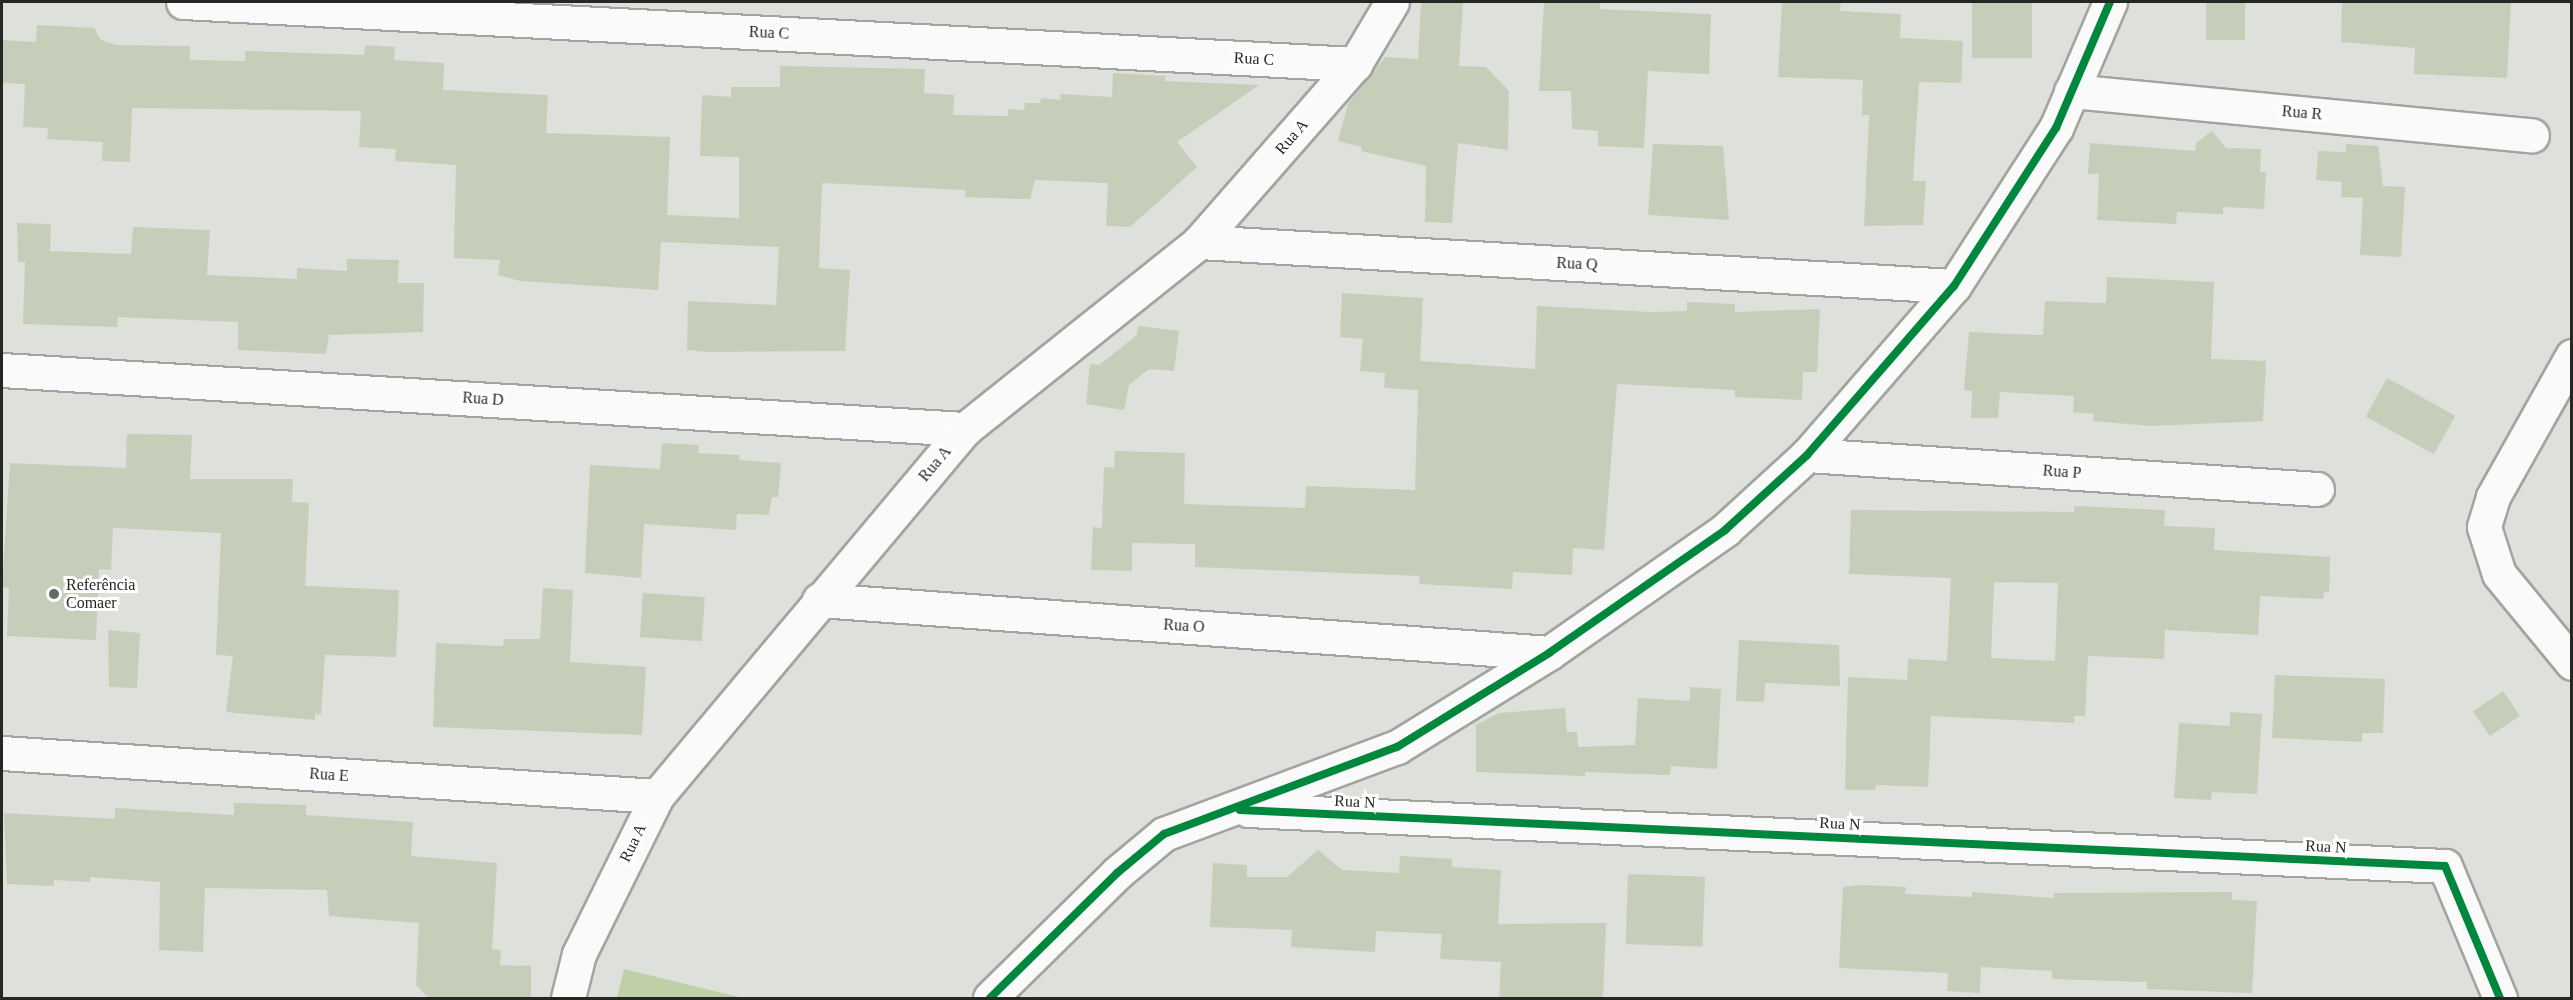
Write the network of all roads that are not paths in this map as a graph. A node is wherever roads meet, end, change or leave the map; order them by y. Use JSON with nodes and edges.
{"nodes":[{"id":1,"x":183,"y":2,"type":"edge"},
{"id":2,"x":1392,"y":2,"type":"edge"},
{"id":3,"x":2110,"y":2,"type":"edge"},
{"id":4,"x":1355,"y":64,"type":"junction"},
{"id":5,"x":2071,"y":91,"type":"junction"},
{"id":6,"x":2532,"y":135,"type":"dead end"},
{"id":7,"x":1199,"y":242,"type":"junction"},
{"id":8,"x":1954,"y":286,"type":"junction"},
{"id":9,"x":2571,"y":356,"type":"edge"},
{"id":10,"x":2,"y":370,"type":"edge"},
{"id":11,"x":965,"y":429,"type":"junction"},
{"id":12,"x":1807,"y":455,"type":"junction"},
{"id":13,"x":2317,"y":489,"type":"dead end"},
{"id":14,"x":819,"y":600,"type":"junction"},
{"id":15,"x":1549,"y":653,"type":"junction"},
{"id":16,"x":2571,"y":663,"type":"edge"},
{"id":17,"x":2,"y":753,"type":"edge"},
{"id":18,"x":657,"y":796,"type":"junction"},
{"id":19,"x":1234,"y":809,"type":"junction"},
{"id":20,"x":568,"y":999,"type":"edge"},
{"id":21,"x":990,"y":999,"type":"edge"},
{"id":22,"x":2500,"y":999,"type":"edge"}],
"edges":[{"from":1,"to":4,"type":"street","name":"Rua C"},
{"from":2,"to":4,"type":"street","name":"Rua A"},
{"from":3,"to":5,"type":"street"},
{"from":4,"to":7,"type":"street","name":"Rua A"},
{"from":5,"to":6,"type":"street","name":"Rua R"},
{"from":5,"to":8,"type":"street"},
{"from":7,"to":8,"type":"street","name":"Rua Q"},
{"from":7,"to":11,"type":"street","name":"Rua A"},
{"from":8,"to":12,"type":"street"},
{"from":9,"to":16,"type":"street"},
{"from":10,"to":11,"type":"street","name":"Rua D"},
{"from":11,"to":14,"type":"street","name":"Rua A"},
{"from":12,"to":13,"type":"street","name":"Rua P"},
{"from":12,"to":15,"type":"street"},
{"from":14,"to":15,"type":"street","name":"Rua O"},
{"from":14,"to":18,"type":"street","name":"Rua A"},
{"from":15,"to":19,"type":"street"},
{"from":17,"to":18,"type":"street","name":"Rua E"},
{"from":18,"to":20,"type":"street","name":"Rua A"},
{"from":19,"to":21,"type":"street"},
{"from":19,"to":22,"type":"street","name":"Rua N"}]}
